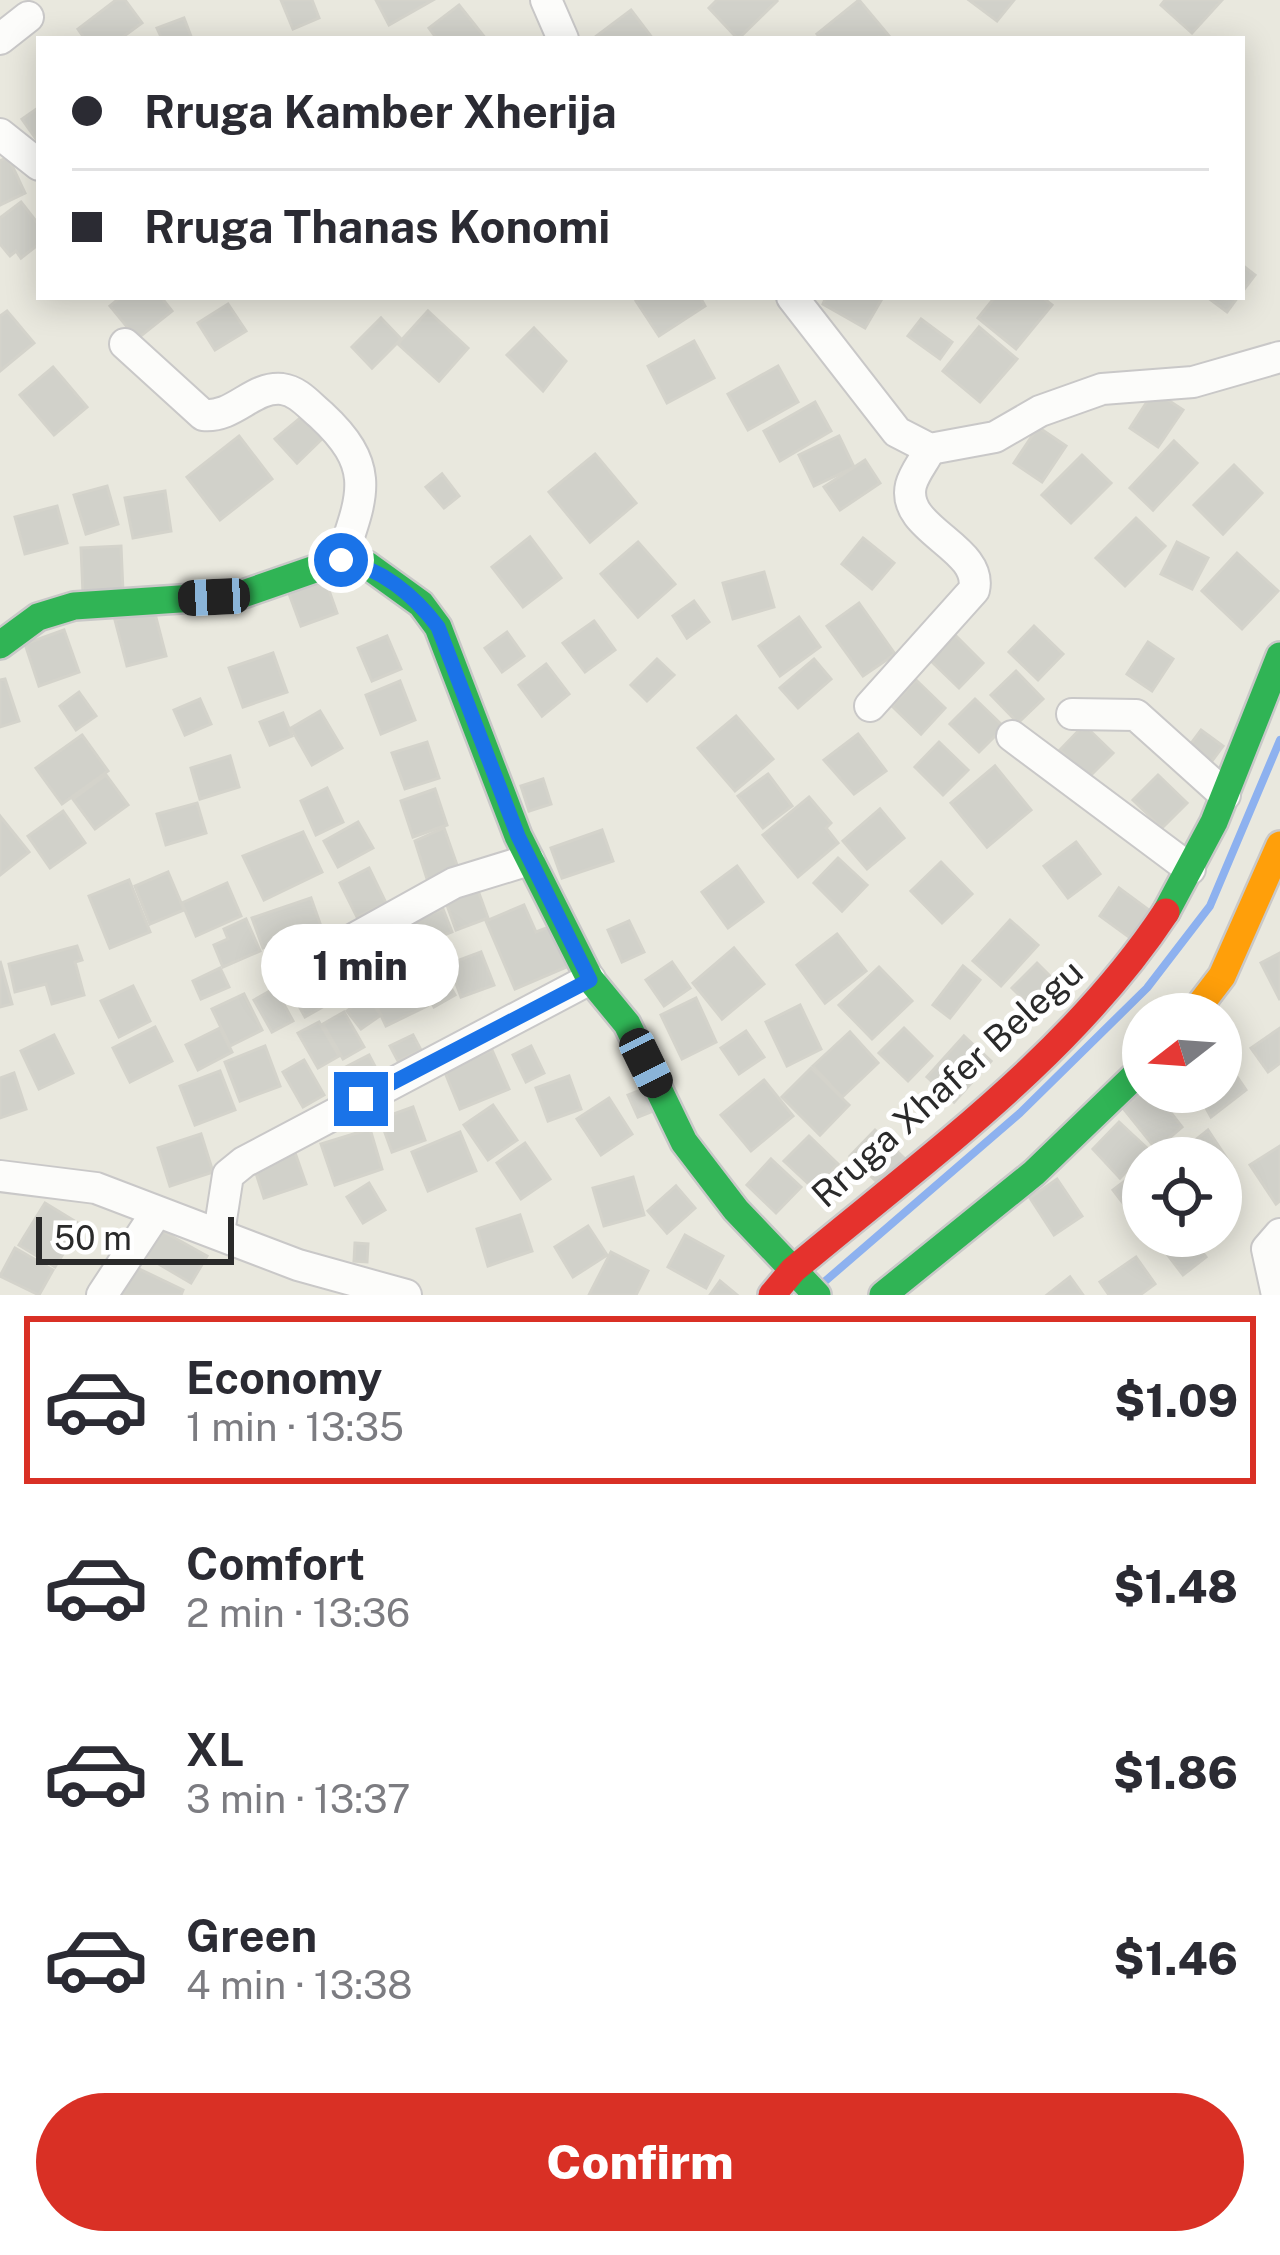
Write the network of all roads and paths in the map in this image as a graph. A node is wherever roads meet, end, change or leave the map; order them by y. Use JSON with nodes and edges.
{"nodes":[{"id":1,"x":546,"y":0,"type":"edge"},
{"id":2,"x":28,"y":17,"type":"dead end"},
{"id":3,"x":561,"y":36,"type":"edge"},
{"id":4,"x":0,"y":39,"type":"edge"},
{"id":5,"x":0,"y":134,"type":"edge"},
{"id":6,"x":36,"y":163,"type":"edge"},
{"id":7,"x":794,"y":300,"type":"edge"},
{"id":8,"x":124,"y":344,"type":"dead end"},
{"id":9,"x":1280,"y":357,"type":"edge"},
{"id":10,"x":930,"y":449,"type":"junction"},
{"id":11,"x":341,"y":560,"type":"junction"},
{"id":12,"x":0,"y":645,"type":"edge"},
{"id":13,"x":1280,"y":656,"type":"edge"},
{"id":14,"x":870,"y":706,"type":"dead end"},
{"id":15,"x":1072,"y":714,"type":"dead end"},
{"id":16,"x":1012,"y":736,"type":"dead end"},
{"id":17,"x":1225,"y":795,"type":"junction"},
{"id":18,"x":1280,"y":845,"type":"edge"},
{"id":19,"x":529,"y":860,"type":"junction"},
{"id":20,"x":1190,"y":869,"type":"junction"},
{"id":21,"x":310,"y":962,"type":"dead end"},
{"id":22,"x":590,"y":980,"type":"junction"},
{"id":23,"x":1209,"y":993,"type":"edge"},
{"id":24,"x":1122,"y":1088,"type":"edge"},
{"id":25,"x":4,"y":1168,"type":"edge"},
{"id":26,"x":156,"y":1213,"type":"junction"},
{"id":27,"x":219,"y":1233,"type":"junction"},
{"id":28,"x":1274,"y":1242,"type":"edge"},
{"id":29,"x":804,"y":1282,"type":"edge"},
{"id":30,"x":102,"y":1295,"type":"edge"},
{"id":31,"x":406,"y":1295,"type":"edge"},
{"id":32,"x":772,"y":1295,"type":"edge"},
{"id":33,"x":883,"y":1295,"type":"edge"},
{"id":34,"x":1277,"y":1295,"type":"edge"}],
"edges":[{"from":1,"to":3,"type":"street"},
{"from":2,"to":4,"type":"street"},
{"from":5,"to":6,"type":"street"},
{"from":7,"to":10,"type":"street"},
{"from":8,"to":11,"type":"street"},
{"from":9,"to":10,"type":"street"},
{"from":10,"to":14,"type":"street"},
{"from":11,"to":12,"type":"street"},
{"from":11,"to":19,"type":"street"},
{"from":13,"to":17,"type":"street","name":"Rruga Xhafer Belegu"},
{"from":15,"to":17,"type":"street"},
{"from":16,"to":20,"type":"street"},
{"from":17,"to":20,"type":"street","name":"Rruga Xhafer Belegu"},
{"from":18,"to":23,"type":"street"},
{"from":19,"to":21,"type":"street"},
{"from":19,"to":22,"type":"street"},
{"from":20,"to":29,"type":"street","name":"Rruga Xhafer Belegu"},
{"from":22,"to":27,"type":"street"},
{"from":22,"to":29,"type":"street"},
{"from":24,"to":33,"type":"street"},
{"from":25,"to":26,"type":"street"},
{"from":26,"to":27,"type":"street"},
{"from":26,"to":30,"type":"street"},
{"from":27,"to":31,"type":"street"},
{"from":28,"to":34,"type":"street"},
{"from":29,"to":32,"type":"street","name":"Rruga Xhafer Belegu"}]}
